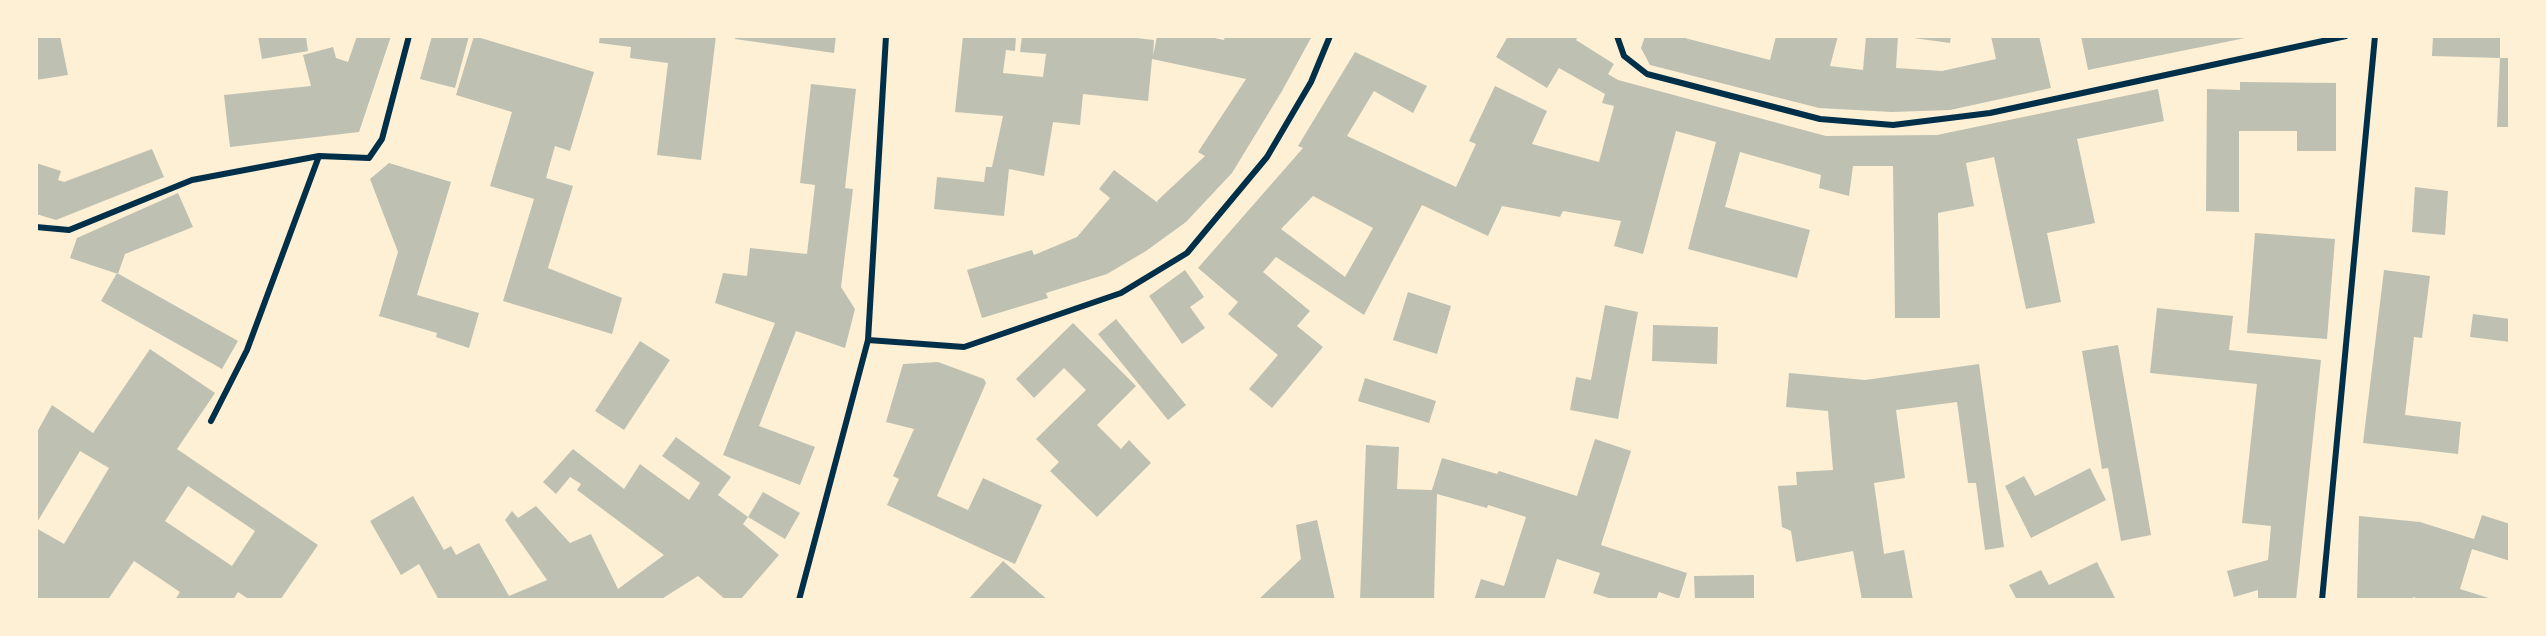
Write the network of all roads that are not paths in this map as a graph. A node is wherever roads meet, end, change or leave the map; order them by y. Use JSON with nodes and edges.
{"nodes":[{"id":1,"x":409,"y":36,"type":"edge"},
{"id":2,"x":886,"y":36,"type":"edge"},
{"id":3,"x":1330,"y":36,"type":"edge"},
{"id":4,"x":1617,"y":36,"type":"edge"},
{"id":5,"x":2346,"y":36,"type":"edge"},
{"id":6,"x":2375,"y":36,"type":"edge"},
{"id":7,"x":319,"y":156,"type":"junction"},
{"id":8,"x":36,"y":227,"type":"edge"},
{"id":9,"x":868,"y":340,"type":"junction"},
{"id":10,"x":211,"y":421,"type":"dead end"},
{"id":11,"x":799,"y":600,"type":"edge"},
{"id":12,"x":2322,"y":600,"type":"edge"}],
"edges":[{"from":1,"to":7,"type":"street"},
{"from":2,"to":9,"type":"street"},
{"from":3,"to":9,"type":"street"},
{"from":4,"to":5,"type":"street"},
{"from":6,"to":12,"type":"street"},
{"from":7,"to":8,"type":"street"},
{"from":7,"to":10,"type":"street"},
{"from":9,"to":11,"type":"street"}]}
